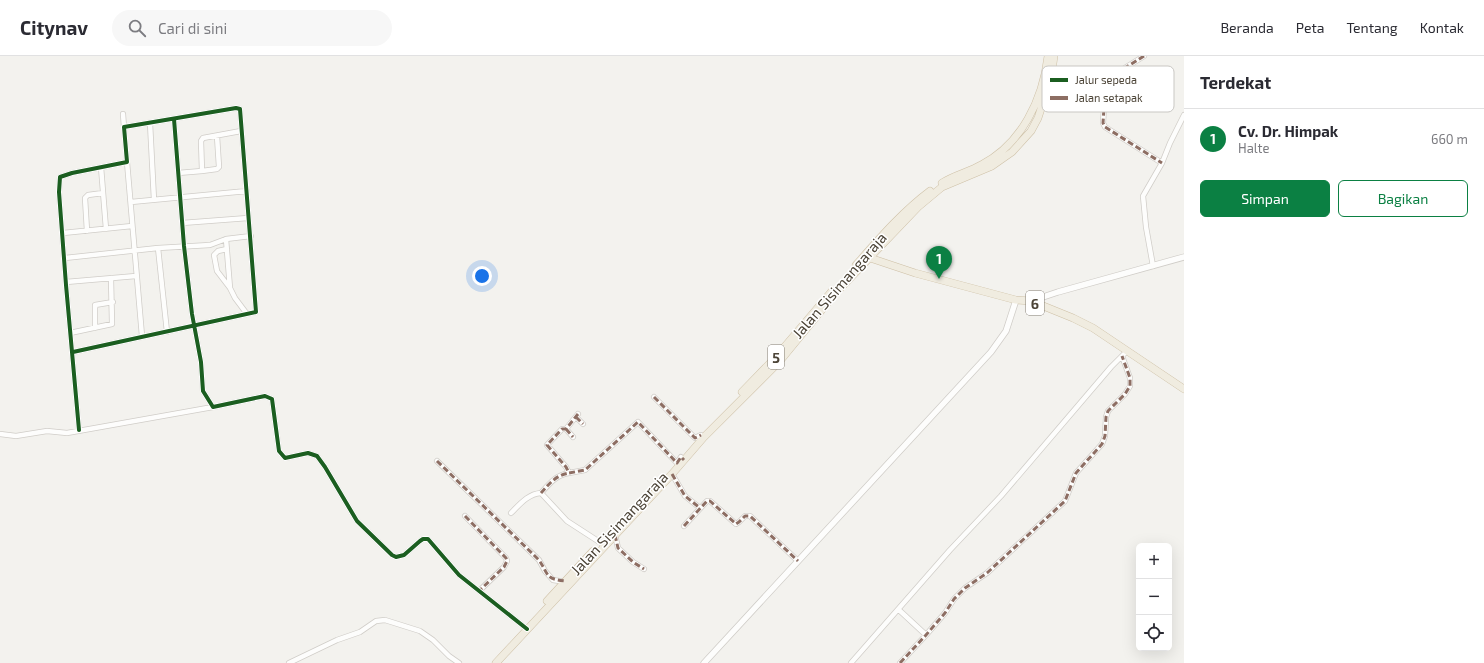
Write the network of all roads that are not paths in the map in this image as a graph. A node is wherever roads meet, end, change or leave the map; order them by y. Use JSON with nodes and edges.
{"nodes":[{"id":1,"x":1048,"y":56,"type":"edge"},
{"id":2,"x":1054,"y":56,"type":"edge"},
{"id":3,"x":1144,"y":56,"type":"edge"},
{"id":4,"x":1047,"y":66,"type":"edge"},
{"id":5,"x":1053,"y":66,"type":"edge"},
{"id":6,"x":1128,"y":66,"type":"edge"},
{"id":7,"x":1042,"y":85,"type":"edge"},
{"id":8,"x":1042,"y":106,"type":"edge"},
{"id":9,"x":1104,"y":112,"type":"edge"},
{"id":10,"x":123,"y":114,"type":"dead end"},
{"id":11,"x":1184,"y":114,"type":"edge"},
{"id":12,"x":174,"y":118,"type":"junction"},
{"id":13,"x":150,"y":123,"type":"junction"},
{"id":14,"x":124,"y":127,"type":"junction"},
{"id":15,"x":241,"y":131,"type":"junction"},
{"id":16,"x":217,"y":136,"type":"junction"},
{"id":17,"x":127,"y":162,"type":"junction"},
{"id":18,"x":1162,"y":163,"type":"junction"},
{"id":19,"x":101,"y":167,"type":"junction"},
{"id":20,"x":202,"y":170,"type":"junction"},
{"id":21,"x":178,"y":173,"type":"junction"},
{"id":22,"x":247,"y":191,"type":"junction"},
{"id":23,"x":103,"y":193,"type":"junction"},
{"id":24,"x":180,"y":198,"type":"junction"},
{"id":25,"x":154,"y":200,"type":"junction"},
{"id":26,"x":130,"y":202,"type":"junction"},
{"id":27,"x":248,"y":218,"type":"junction"},
{"id":28,"x":182,"y":223,"type":"junction"},
{"id":29,"x":132,"y":226,"type":"junction"},
{"id":30,"x":106,"y":229,"type":"junction"},
{"id":31,"x":87,"y":231,"type":"junction"},
{"id":32,"x":63,"y":233,"type":"junction"},
{"id":33,"x":251,"y":236,"type":"junction"},
{"id":34,"x":226,"y":238,"type":"junction"},
{"id":35,"x":184,"y":246,"type":"junction"},
{"id":36,"x":158,"y":248,"type":"junction"},
{"id":37,"x":227,"y":249,"type":"junction"},
{"id":38,"x":134,"y":251,"type":"junction"},
{"id":39,"x":1184,"y":257,"type":"edge"},
{"id":40,"x":65,"y":258,"type":"junction"},
{"id":41,"x":867,"y":258,"type":"junction"},
{"id":42,"x":1153,"y":266,"type":"junction"},
{"id":43,"x":136,"y":276,"type":"junction"},
{"id":44,"x":111,"y":278,"type":"junction"},
{"id":45,"x":66,"y":282,"type":"junction"},
{"id":46,"x":230,"y":288,"type":"junction"},
{"id":47,"x":1016,"y":300,"type":"junction"},
{"id":48,"x":1031,"y":301,"type":"junction"},
{"id":49,"x":113,"y":302,"type":"junction"},
{"id":50,"x":247,"y":314,"type":"junction"},
{"id":51,"x":194,"y":325,"type":"junction"},
{"id":52,"x":95,"y":328,"type":"junction"},
{"id":53,"x":166,"y":332,"type":"junction"},
{"id":54,"x":70,"y":333,"type":"junction"},
{"id":55,"x":142,"y":336,"type":"junction"},
{"id":56,"x":73,"y":352,"type":"junction"},
{"id":57,"x":1125,"y":354,"type":"junction"},
{"id":58,"x":1184,"y":389,"type":"edge"},
{"id":59,"x":654,"y":397,"type":"dead end"},
{"id":60,"x":213,"y":407,"type":"junction"},
{"id":61,"x":583,"y":424,"type":"dead end"},
{"id":62,"x":566,"y":429,"type":"junction"},
{"id":63,"x":79,"y":430,"type":"junction"},
{"id":64,"x":0,"y":434,"type":"edge"},
{"id":65,"x":702,"y":436,"type":"junction"},
{"id":66,"x":573,"y":437,"type":"dead end"},
{"id":67,"x":682,"y":459,"type":"junction"},
{"id":68,"x":437,"y":461,"type":"dead end"},
{"id":69,"x":569,"y":473,"type":"junction"},
{"id":70,"x":672,"y":474,"type":"junction"},
{"id":71,"x":541,"y":493,"type":"junction"},
{"id":72,"x":700,"y":508,"type":"junction"},
{"id":73,"x":511,"y":513,"type":"dead end"},
{"id":74,"x":465,"y":516,"type":"dead end"},
{"id":75,"x":684,"y":526,"type":"dead end"},
{"id":76,"x":615,"y":535,"type":"junction"},
{"id":77,"x":603,"y":545,"type":"junction"},
{"id":78,"x":798,"y":561,"type":"junction"},
{"id":79,"x":644,"y":569,"type":"dead end"},
{"id":80,"x":567,"y":583,"type":"junction"},
{"id":81,"x":479,"y":591,"type":"junction"},
{"id":82,"x":899,"y":610,"type":"junction"},
{"id":83,"x":526,"y":628,"type":"junction"},
{"id":84,"x":926,"y":635,"type":"junction"},
{"id":85,"x":289,"y":663,"type":"edge"},
{"id":86,"x":459,"y":663,"type":"edge"},
{"id":87,"x":490,"y":663,"type":"edge"},
{"id":88,"x":496,"y":663,"type":"edge"},
{"id":89,"x":704,"y":663,"type":"edge"},
{"id":90,"x":851,"y":663,"type":"edge"},
{"id":91,"x":900,"y":663,"type":"edge"}],
"edges":[{"from":1,"to":4,"type":"highway","name":"Jalan Sisimangaraja","number":"5"},
{"from":2,"to":5,"type":"highway"},
{"from":3,"to":6,"type":"street"},
{"from":7,"to":41,"type":"highway","name":"Jalan Sisimangaraja","number":"5"},
{"from":8,"to":41,"type":"highway"},
{"from":9,"to":18,"type":"street"},
{"from":10,"to":14,"type":"street"},
{"from":11,"to":18,"type":"street"},
{"from":12,"to":13,"type":"street"},
{"from":12,"to":15,"type":"street"},
{"from":12,"to":21,"type":"street"},
{"from":13,"to":14,"type":"street"},
{"from":13,"to":25,"type":"street"},
{"from":14,"to":17,"type":"street"},
{"from":15,"to":16,"type":"street"},
{"from":15,"to":22,"type":"street"},
{"from":16,"to":20,"type":"street"},
{"from":16,"to":20,"type":"street"},
{"from":17,"to":19,"type":"street"},
{"from":17,"to":26,"type":"street"},
{"from":18,"to":42,"type":"street"},
{"from":19,"to":23,"type":"street"},
{"from":19,"to":32,"type":"street"},
{"from":20,"to":21,"type":"street"},
{"from":21,"to":24,"type":"street"},
{"from":22,"to":24,"type":"street"},
{"from":22,"to":27,"type":"street"},
{"from":23,"to":30,"type":"street"},
{"from":23,"to":31,"type":"street"},
{"from":24,"to":25,"type":"street"},
{"from":24,"to":28,"type":"street"},
{"from":25,"to":26,"type":"street"},
{"from":26,"to":29,"type":"street"},
{"from":27,"to":28,"type":"street"},
{"from":27,"to":33,"type":"street"},
{"from":28,"to":35,"type":"street"},
{"from":29,"to":30,"type":"street"},
{"from":29,"to":38,"type":"street"},
{"from":30,"to":31,"type":"street"},
{"from":31,"to":32,"type":"street"},
{"from":32,"to":40,"type":"street"},
{"from":33,"to":34,"type":"street"},
{"from":33,"to":50,"type":"street"},
{"from":34,"to":35,"type":"street"},
{"from":34,"to":37,"type":"street"},
{"from":35,"to":36,"type":"street"},
{"from":35,"to":51,"type":"street"},
{"from":36,"to":38,"type":"street"},
{"from":36,"to":53,"type":"street"},
{"from":37,"to":46,"type":"street"},
{"from":37,"to":46,"type":"street"},
{"from":38,"to":40,"type":"street"},
{"from":38,"to":43,"type":"street"},
{"from":39,"to":42,"type":"street"},
{"from":40,"to":45,"type":"street"},
{"from":41,"to":47,"type":"highway","number":"6"},
{"from":41,"to":65,"type":"highway","name":"Jalan Sisimangaraja","number":"5"},
{"from":42,"to":48,"type":"street"},
{"from":43,"to":44,"type":"street"},
{"from":43,"to":55,"type":"street"},
{"from":44,"to":45,"type":"street"},
{"from":44,"to":49,"type":"street"},
{"from":45,"to":54,"type":"street"},
{"from":46,"to":50,"type":"street"},
{"from":47,"to":48,"type":"highway","number":"6"},
{"from":47,"to":78,"type":"street"},
{"from":48,"to":57,"type":"highway","number":"6"},
{"from":49,"to":52,"type":"street"},
{"from":49,"to":52,"type":"street"},
{"from":50,"to":51,"type":"street"},
{"from":51,"to":53,"type":"street"},
{"from":51,"to":60,"type":"street"},
{"from":52,"to":54,"type":"street"},
{"from":53,"to":55,"type":"street"},
{"from":54,"to":56,"type":"street"},
{"from":55,"to":56,"type":"street"},
{"from":56,"to":63,"type":"street"},
{"from":57,"to":58,"type":"highway","number":"6"},
{"from":57,"to":82,"type":"street"},
{"from":57,"to":84,"type":"street"},
{"from":59,"to":65,"type":"street"},
{"from":60,"to":63,"type":"street"},
{"from":60,"to":81,"type":"street"},
{"from":61,"to":62,"type":"street"},
{"from":62,"to":66,"type":"street"},
{"from":62,"to":69,"type":"street"},
{"from":63,"to":64,"type":"street"},
{"from":65,"to":67,"type":"highway","name":"Jalan Sisimangaraja","number":"5"},
{"from":67,"to":69,"type":"street"},
{"from":67,"to":70,"type":"highway","name":"Jalan Sisimangaraja","number":"5"},
{"from":67,"to":77,"type":"highway","name":"Jalan Sisimangaraja","number":"5"},
{"from":68,"to":80,"type":"street"},
{"from":69,"to":71,"type":"street"},
{"from":70,"to":72,"type":"street"},
{"from":70,"to":76,"type":"highway","name":"Jalan Sisimangaraja","number":"5"},
{"from":71,"to":73,"type":"street"},
{"from":71,"to":77,"type":"street"},
{"from":72,"to":75,"type":"street"},
{"from":72,"to":78,"type":"street"},
{"from":74,"to":81,"type":"street"},
{"from":76,"to":77,"type":"highway","name":"Jalan Sisimangaraja","number":"5"},
{"from":76,"to":79,"type":"street"},
{"from":77,"to":80,"type":"highway","name":"Jalan Sisimangaraja","number":"5"},
{"from":78,"to":89,"type":"street"},
{"from":80,"to":83,"type":"highway","name":"Jalan Sisimangaraja","number":"5"},
{"from":81,"to":83,"type":"street"},
{"from":82,"to":84,"type":"street"},
{"from":82,"to":90,"type":"street"},
{"from":83,"to":87,"type":"highway","name":"Jalan Sisimangaraja","number":"5"},
{"from":83,"to":88,"type":"highway","name":"Jalan Sisimangaraja","number":"5"},
{"from":84,"to":91,"type":"street"},
{"from":85,"to":86,"type":"street"}]}
